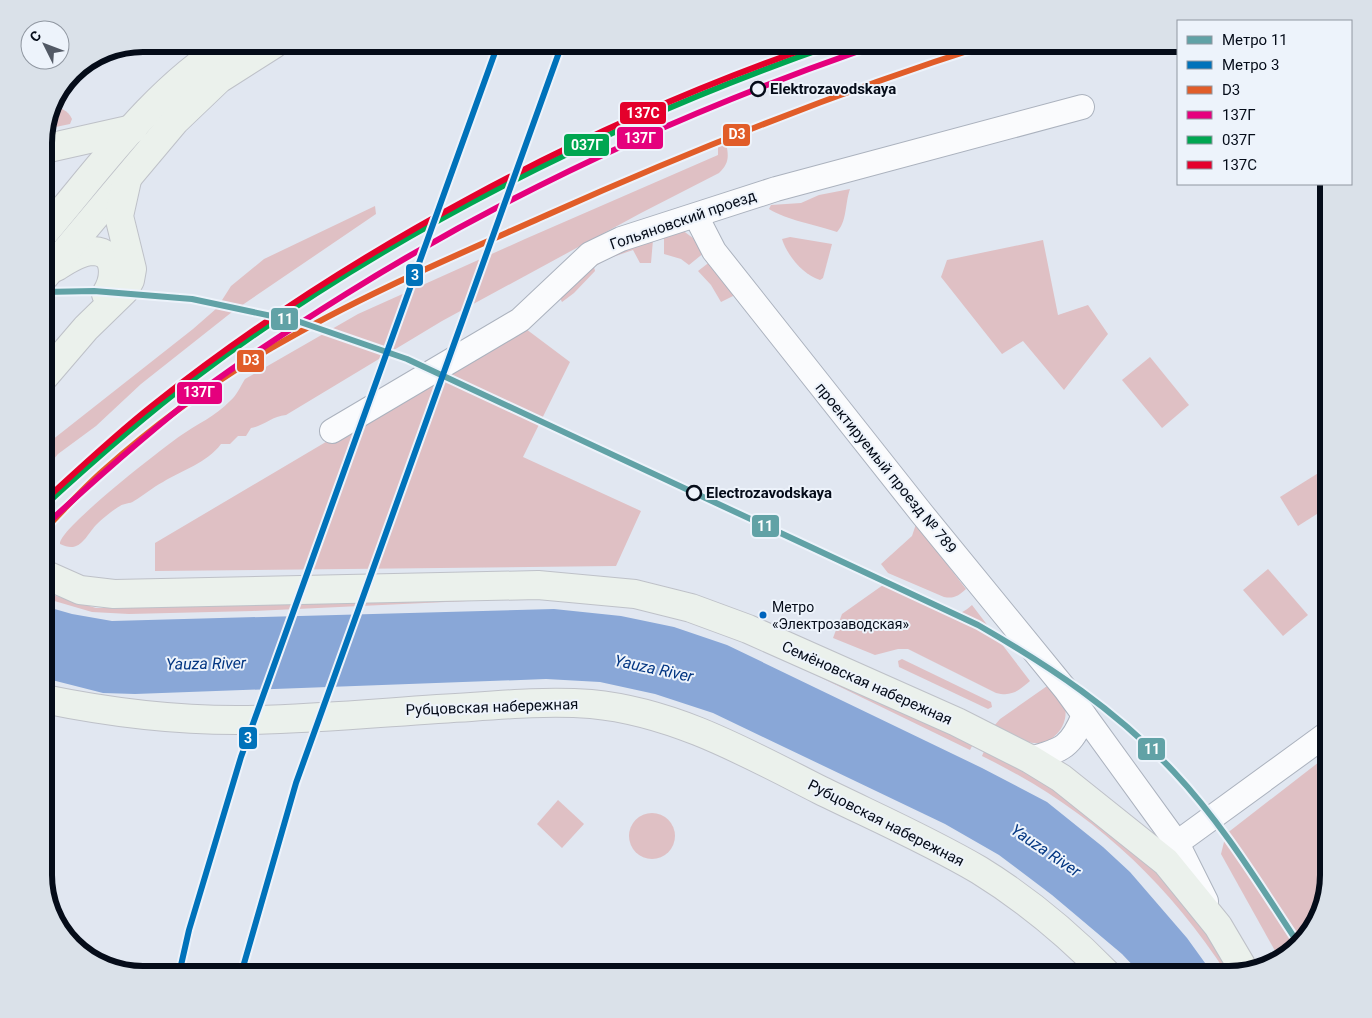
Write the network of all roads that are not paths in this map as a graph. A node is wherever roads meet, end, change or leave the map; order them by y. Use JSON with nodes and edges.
{"nodes":[{"id":1,"x":217,"y":52,"type":"edge"},
{"id":2,"x":261,"y":52,"type":"edge"},
{"id":3,"x":1082,"y":108,"type":"dead end"},
{"id":4,"x":133,"y":129,"type":"junction"},
{"id":5,"x":53,"y":147,"type":"edge"},
{"id":6,"x":132,"y":170,"type":"junction"},
{"id":7,"x":696,"y":216,"type":"junction"},
{"id":8,"x":53,"y":222,"type":"edge"},
{"id":9,"x":54,"y":268,"type":"edge"},
{"id":10,"x":86,"y":328,"type":"junction"},
{"id":11,"x":53,"y":366,"type":"edge"},
{"id":12,"x":332,"y":431,"type":"dead end"},
{"id":13,"x":53,"y":578,"type":"edge"},
{"id":14,"x":53,"y":700,"type":"edge"},
{"id":15,"x":1084,"y":715,"type":"junction"},
{"id":16,"x":1320,"y":739,"type":"edge"},
{"id":17,"x":1030,"y":759,"type":"junction"},
{"id":18,"x":1177,"y":843,"type":"junction"},
{"id":19,"x":1218,"y":926,"type":"junction"},
{"id":20,"x":1241,"y":965,"type":"edge"},
{"id":21,"x":1099,"y":966,"type":"edge"}],
"edges":[{"from":1,"to":4,"type":"main road"},
{"from":2,"to":6,"type":"main road"},
{"from":3,"to":7,"type":"street","name":"Гольяновский проезд"},
{"from":4,"to":5,"type":"main road"},
{"from":4,"to":8,"type":"main road"},
{"from":6,"to":9,"type":"main road"},
{"from":6,"to":10,"type":"main road"},
{"from":7,"to":12,"type":"street","name":"Гольяновский проезд"},
{"from":7,"to":15,"type":"street","name":"проектируемый проезд № 789"},
{"from":9,"to":10,"type":"main road"},
{"from":10,"to":11,"type":"main road"},
{"from":13,"to":17,"type":"main road","name":"Семёновская набережная"},
{"from":14,"to":21,"type":"main road","name":"Рубцовская набережная"},
{"from":15,"to":17,"type":"street"},
{"from":15,"to":18,"type":"street","name":"проектируемый проезд № 789"},
{"from":16,"to":18,"type":"street"},
{"from":17,"to":19,"type":"main road","name":"Семёновская набережная"},
{"from":18,"to":19,"type":"street","name":"проектируемый проезд № 789"},
{"from":19,"to":20,"type":"main road","name":"Семёновская набережная"}]}
